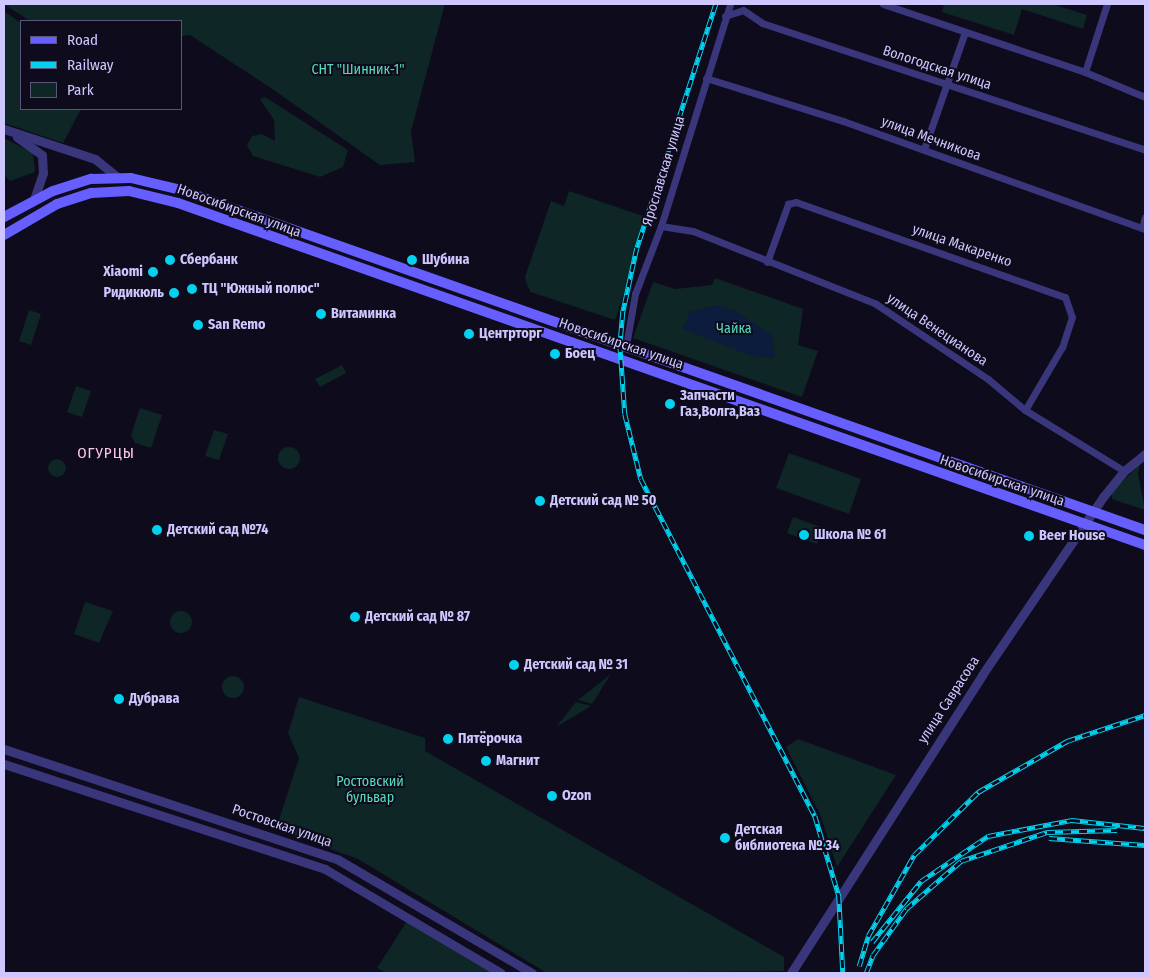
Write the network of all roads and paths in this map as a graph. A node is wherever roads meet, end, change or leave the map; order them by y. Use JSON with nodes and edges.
{"nodes":[{"id":1,"x":730,"y":4,"type":"edge"},
{"id":2,"x":882,"y":4,"type":"edge"},
{"id":3,"x":1107,"y":4,"type":"edge"},
{"id":4,"x":725,"y":16,"type":"junction"},
{"id":5,"x":965,"y":32,"type":"junction"},
{"id":6,"x":1085,"y":72,"type":"junction"},
{"id":7,"x":706,"y":78,"type":"junction"},
{"id":8,"x":947,"y":85,"type":"junction"},
{"id":9,"x":1145,"y":97,"type":"edge"},
{"id":10,"x":4,"y":129,"type":"edge"},
{"id":11,"x":924,"y":149,"type":"junction"},
{"id":12,"x":1145,"y":150,"type":"edge"},
{"id":13,"x":117,"y":177,"type":"junction"},
{"id":14,"x":34,"y":199,"type":"junction"},
{"id":15,"x":4,"y":217,"type":"edge"},
{"id":16,"x":1145,"y":217,"type":"edge"},
{"id":17,"x":661,"y":226,"type":"junction"},
{"id":18,"x":1143,"y":229,"type":"edge"},
{"id":19,"x":4,"y":235,"type":"edge"},
{"id":20,"x":767,"y":262,"type":"junction"},
{"id":21,"x":626,"y":346,"type":"junction"},
{"id":22,"x":1025,"y":410,"type":"junction"},
{"id":23,"x":1145,"y":454,"type":"edge"},
{"id":24,"x":1124,"y":471,"type":"junction"},
{"id":25,"x":1094,"y":513,"type":"junction"},
{"id":26,"x":1087,"y":525,"type":"junction"},
{"id":27,"x":1145,"y":530,"type":"edge"},
{"id":28,"x":1145,"y":545,"type":"edge"},
{"id":29,"x":4,"y":749,"type":"edge"},
{"id":30,"x":4,"y":764,"type":"edge"},
{"id":31,"x":330,"y":857,"type":"junction"},
{"id":32,"x":325,"y":870,"type":"junction"},
{"id":33,"x":501,"y":973,"type":"edge"},
{"id":34,"x":532,"y":973,"type":"edge"},
{"id":35,"x":791,"y":973,"type":"edge"}],
"edges":[{"from":1,"to":4,"type":"street","name":"Ярославская улица"},
{"from":2,"to":5,"type":"street"},
{"from":3,"to":6,"type":"street"},
{"from":4,"to":7,"type":"street","name":"Ярославская улица"},
{"from":4,"to":8,"type":"street","name":"Вологодская улица"},
{"from":5,"to":6,"type":"street"},
{"from":5,"to":8,"type":"street"},
{"from":6,"to":9,"type":"street"},
{"from":7,"to":11,"type":"street","name":"улица Мечникова"},
{"from":7,"to":17,"type":"street","name":"Ярославская улица"},
{"from":8,"to":11,"type":"street"},
{"from":8,"to":12,"type":"street","name":"Вологодская улица"},
{"from":10,"to":13,"type":"street","name":"Новосибирская улица"},
{"from":10,"to":14,"type":"street","name":"Новосибирская улица"},
{"from":11,"to":18,"type":"street","name":"улица Мечникова"},
{"from":13,"to":14,"type":"main road","name":"Новосибирская улица"},
{"from":13,"to":21,"type":"main road","name":"Новосибирская улица"},
{"from":14,"to":15,"type":"main road","name":"Новосибирская улица"},
{"from":16,"to":18,"type":"street"},
{"from":17,"to":20,"type":"street","name":"улица Венецианова"},
{"from":17,"to":21,"type":"street","name":"Ярославская улица"},
{"from":19,"to":26,"type":"main road","name":"Новосибирская улица"},
{"from":20,"to":22,"type":"street","name":"улица Венецианова"},
{"from":20,"to":22,"type":"street","name":"улица Макаренко"},
{"from":21,"to":25,"type":"main road","name":"Новосибирская улица"},
{"from":22,"to":24,"type":"street","name":"улица Венецианова"},
{"from":23,"to":24,"type":"street","name":"улица Саврасова"},
{"from":24,"to":25,"type":"street","name":"улица Саврасова"},
{"from":25,"to":26,"type":"street","name":"улица Саврасова"},
{"from":25,"to":27,"type":"main road","name":"Новосибирская улица"},
{"from":26,"to":28,"type":"main road","name":"Новосибирская улица"},
{"from":26,"to":35,"type":"street","name":"улица Саврасова"},
{"from":29,"to":31,"type":"street","name":"Ростовская улица"},
{"from":30,"to":32,"type":"street","name":"Ростовская улица"},
{"from":31,"to":32,"type":"street"},
{"from":31,"to":34,"type":"street","name":"Ростовская улица"},
{"from":32,"to":33,"type":"street","name":"Ростовская улица"}]}
